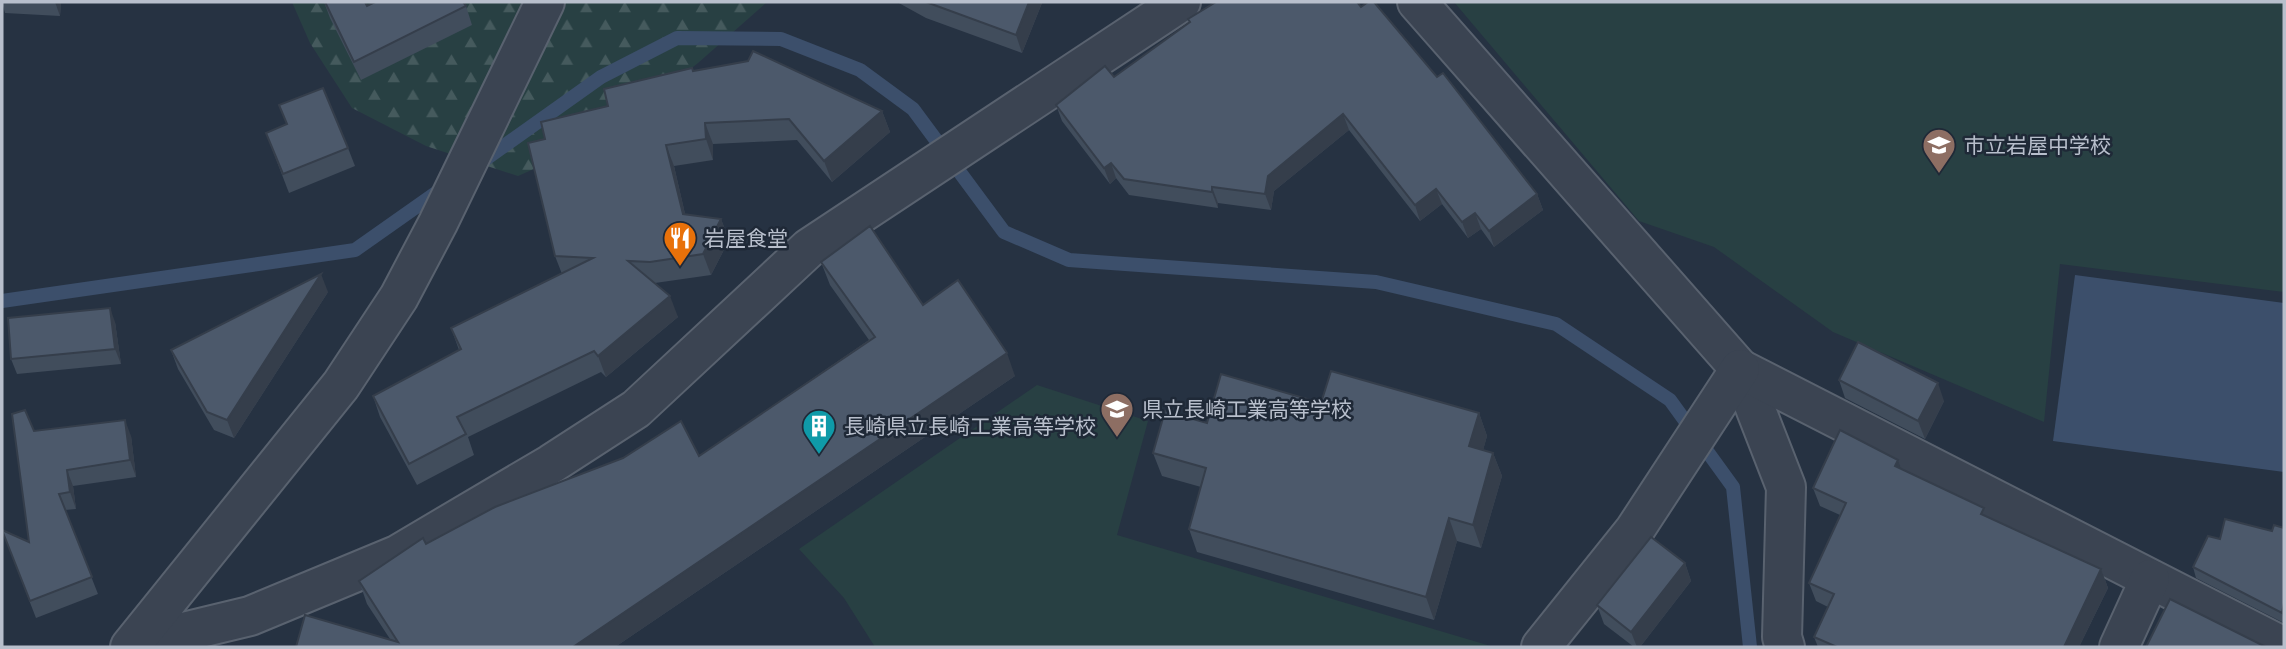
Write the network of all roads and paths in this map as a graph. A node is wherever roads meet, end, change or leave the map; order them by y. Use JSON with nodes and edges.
{"nodes":[{"id":1,"x":1181,"y":2,"type":"edge"},
{"id":2,"x":1417,"y":2,"type":"edge"},
{"id":3,"x":540,"y":11,"type":"edge"},
{"id":4,"x":1740,"y":369,"type":"junction"},
{"id":5,"x":2150,"y":579,"type":"junction"},
{"id":6,"x":132,"y":646,"type":"edge"},
{"id":7,"x":1541,"y":647,"type":"edge"},
{"id":8,"x":1785,"y":647,"type":"edge"},
{"id":9,"x":2119,"y":647,"type":"edge"},
{"id":10,"x":2284,"y":647,"type":"edge"}],
"edges":[{"from":1,"to":6,"type":"street"},
{"from":2,"to":4,"type":"street"},
{"from":3,"to":6,"type":"street"},
{"from":4,"to":5,"type":"street"},
{"from":4,"to":7,"type":"street"},
{"from":4,"to":8,"type":"street"},
{"from":5,"to":9,"type":"street"},
{"from":5,"to":10,"type":"street"}]}
